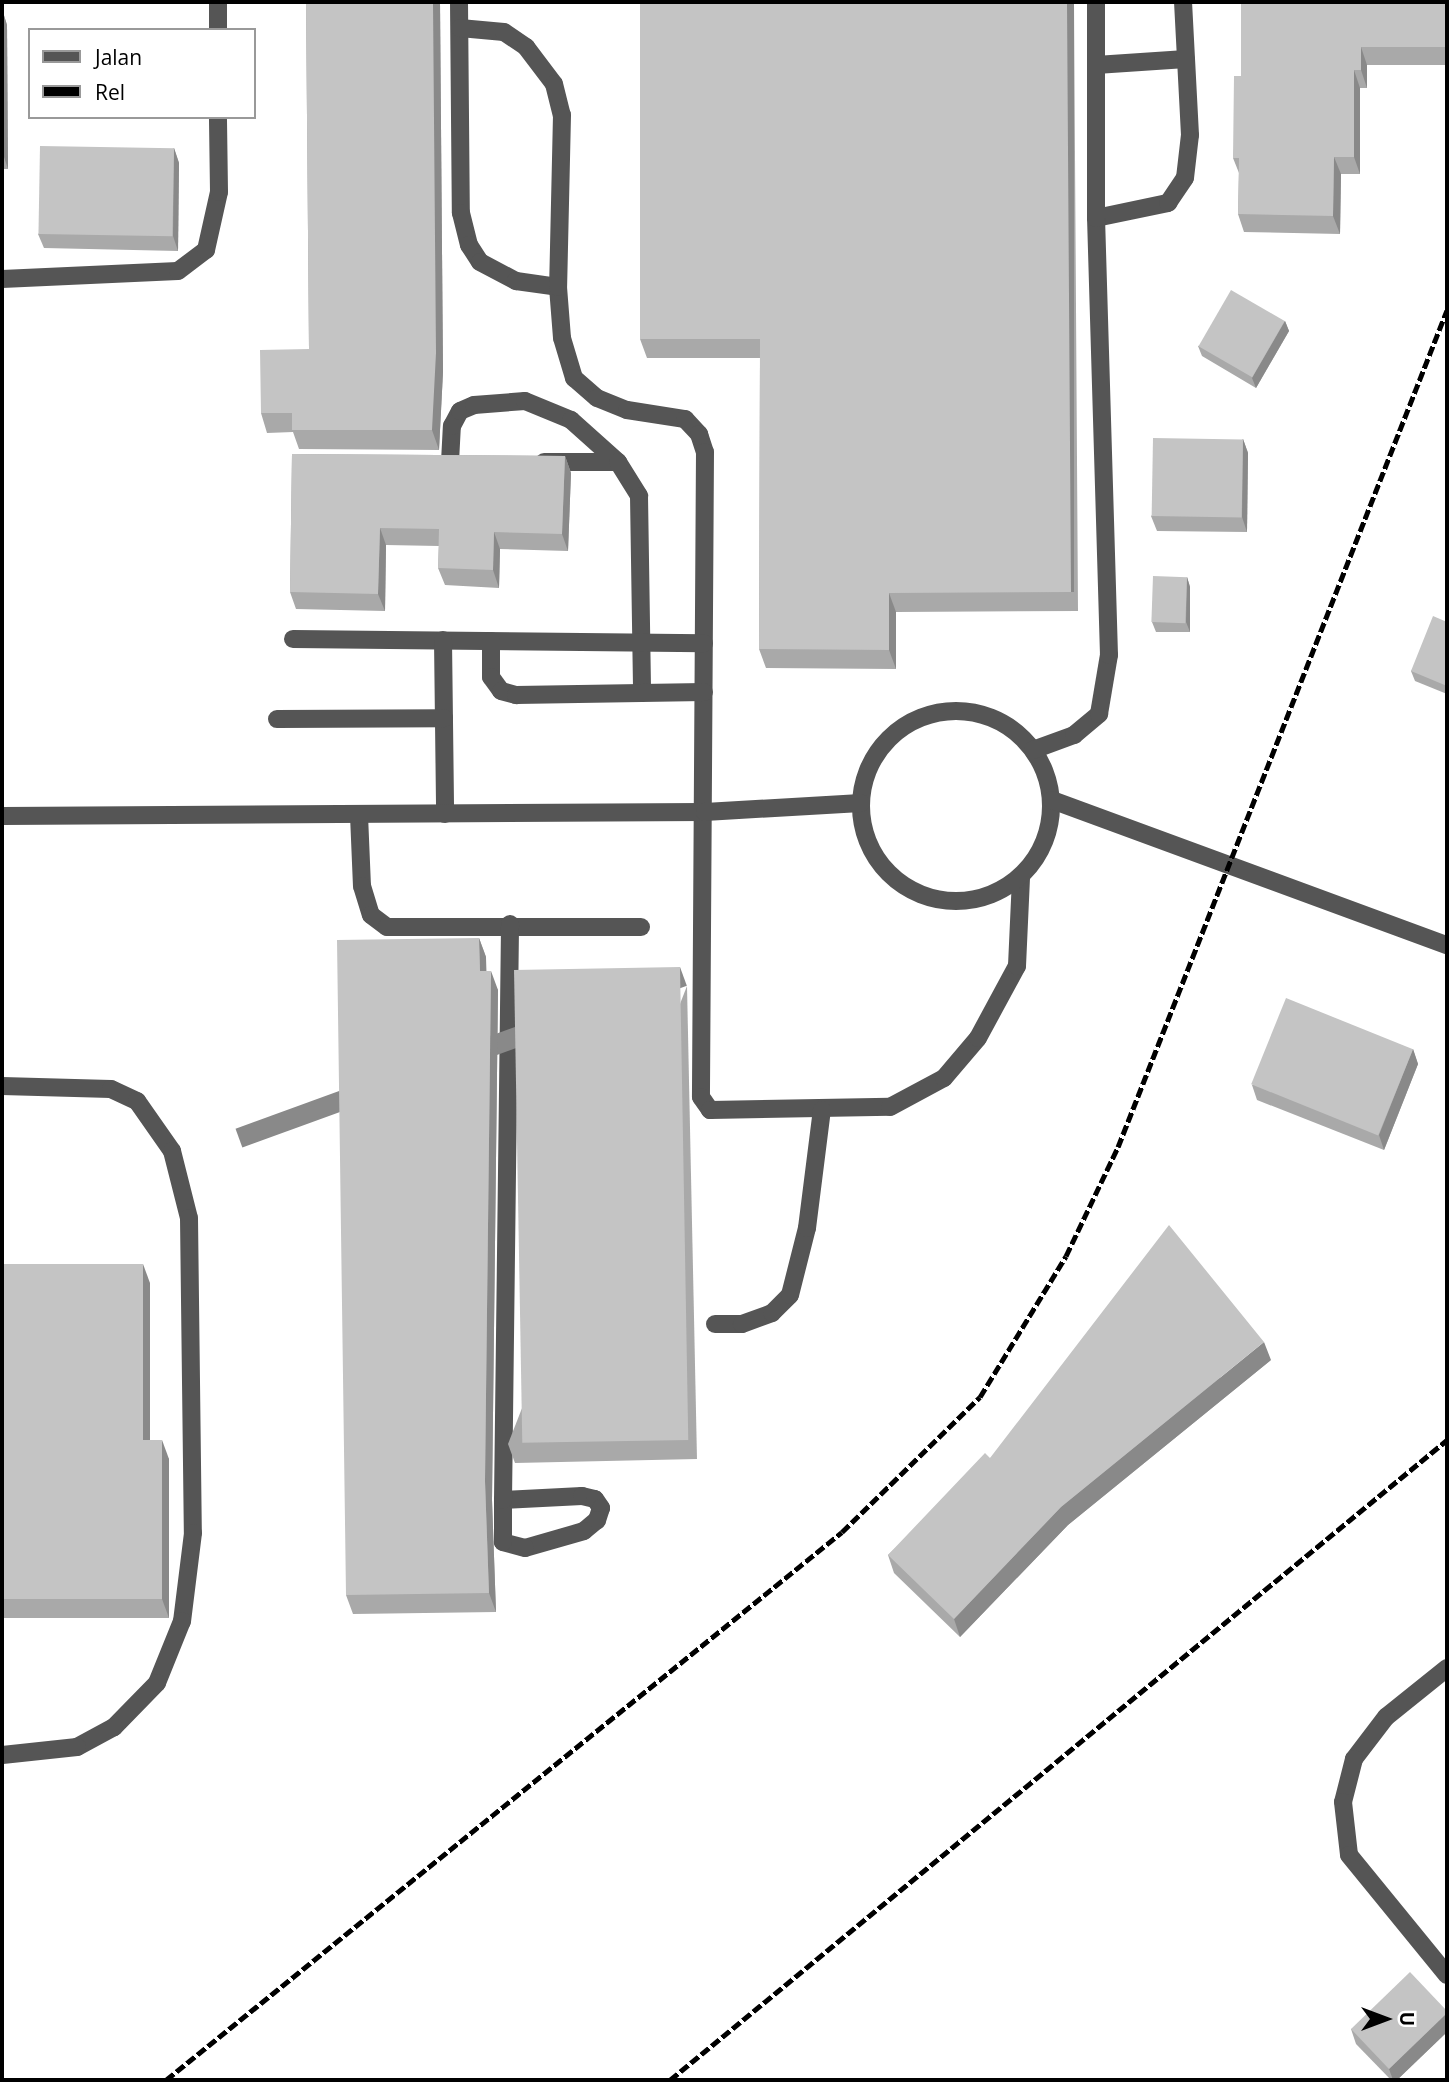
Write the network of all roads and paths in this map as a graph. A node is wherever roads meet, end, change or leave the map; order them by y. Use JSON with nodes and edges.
{"nodes":[{"id":1,"x":218,"y":2,"type":"edge"},
{"id":2,"x":460,"y":2,"type":"edge"},
{"id":3,"x":1096,"y":2,"type":"edge"},
{"id":4,"x":1183,"y":2,"type":"edge"},
{"id":5,"x":460,"y":27,"type":"junction"},
{"id":6,"x":218,"y":28,"type":"edge"},
{"id":7,"x":1186,"y":59,"type":"junction"},
{"id":8,"x":1096,"y":65,"type":"junction"},
{"id":9,"x":218,"y":119,"type":"edge"},
{"id":10,"x":1096,"y":218,"type":"junction"},
{"id":11,"x":2,"y":279,"type":"edge"},
{"id":12,"x":558,"y":287,"type":"junction"},
{"id":13,"x":450,"y":462,"type":"edge"},
{"id":14,"x":520,"y":462,"type":"edge"},
{"id":15,"x":618,"y":462,"type":"junction"},
{"id":16,"x":293,"y":639,"type":"dead end"},
{"id":17,"x":443,"y":640,"type":"junction"},
{"id":18,"x":491,"y":641,"type":"junction"},
{"id":19,"x":642,"y":642,"type":"junction"},
{"id":20,"x":704,"y":642,"type":"junction"},
{"id":21,"x":704,"y":692,"type":"junction"},
{"id":22,"x":642,"y":693,"type":"junction"},
{"id":23,"x":444,"y":718,"type":"junction"},
{"id":24,"x":277,"y":719,"type":"dead end"},
{"id":25,"x":1034,"y":750,"type":"junction"},
{"id":26,"x":1052,"y":800,"type":"junction"},
{"id":27,"x":861,"y":803,"type":"junction"},
{"id":28,"x":705,"y":811,"type":"junction"},
{"id":29,"x":445,"y":814,"type":"junction"},
{"id":30,"x":359,"y":815,"type":"junction"},
{"id":31,"x":2,"y":816,"type":"edge"},
{"id":32,"x":1021,"y":877,"type":"junction"},
{"id":33,"x":510,"y":924,"type":"junction"},
{"id":34,"x":641,"y":927,"type":"dead end"},
{"id":35,"x":1447,"y":945,"type":"edge"},
{"id":36,"x":2,"y":1086,"type":"edge"},
{"id":37,"x":822,"y":1110,"type":"junction"},
{"id":38,"x":715,"y":1324,"type":"dead end"},
{"id":39,"x":503,"y":1500,"type":"junction"},
{"id":40,"x":1447,"y":1668,"type":"edge"},
{"id":41,"x":2,"y":1755,"type":"edge"},
{"id":42,"x":1447,"y":1975,"type":"edge"}],
"edges":[{"from":1,"to":6,"type":"lane"},
{"from":2,"to":5,"type":"lane"},
{"from":3,"to":8,"type":"lane"},
{"from":4,"to":7,"type":"lane"},
{"from":5,"to":12,"type":"lane"},
{"from":5,"to":12,"type":"lane"},
{"from":7,"to":8,"type":"lane"},
{"from":7,"to":10,"type":"lane"},
{"from":8,"to":10,"type":"lane"},
{"from":9,"to":11,"type":"lane"},
{"from":10,"to":25,"type":"lane"},
{"from":12,"to":20,"type":"lane"},
{"from":13,"to":15,"type":"lane"},
{"from":14,"to":15,"type":"lane"},
{"from":15,"to":19,"type":"lane"},
{"from":16,"to":17,"type":"lane"},
{"from":17,"to":18,"type":"lane"},
{"from":17,"to":23,"type":"lane"},
{"from":18,"to":19,"type":"lane"},
{"from":18,"to":22,"type":"lane"},
{"from":19,"to":20,"type":"lane"},
{"from":19,"to":22,"type":"lane"},
{"from":20,"to":21,"type":"lane"},
{"from":21,"to":22,"type":"lane"},
{"from":21,"to":28,"type":"lane"},
{"from":23,"to":24,"type":"lane"},
{"from":23,"to":29,"type":"lane"},
{"from":25,"to":26,"type":"lane"},
{"from":25,"to":27,"type":"lane"},
{"from":26,"to":32,"type":"lane"},
{"from":26,"to":35,"type":"lane"},
{"from":27,"to":28,"type":"lane"},
{"from":27,"to":32,"type":"lane"},
{"from":28,"to":29,"type":"lane"},
{"from":28,"to":37,"type":"lane"},
{"from":29,"to":30,"type":"lane"},
{"from":30,"to":31,"type":"lane"},
{"from":30,"to":33,"type":"lane"},
{"from":32,"to":37,"type":"lane"},
{"from":33,"to":34,"type":"lane"},
{"from":33,"to":39,"type":"lane"},
{"from":36,"to":41,"type":"lane"},
{"from":37,"to":38,"type":"lane"},
{"from":39,"to":39,"type":"lane"},
{"from":40,"to":42,"type":"lane"}]}
